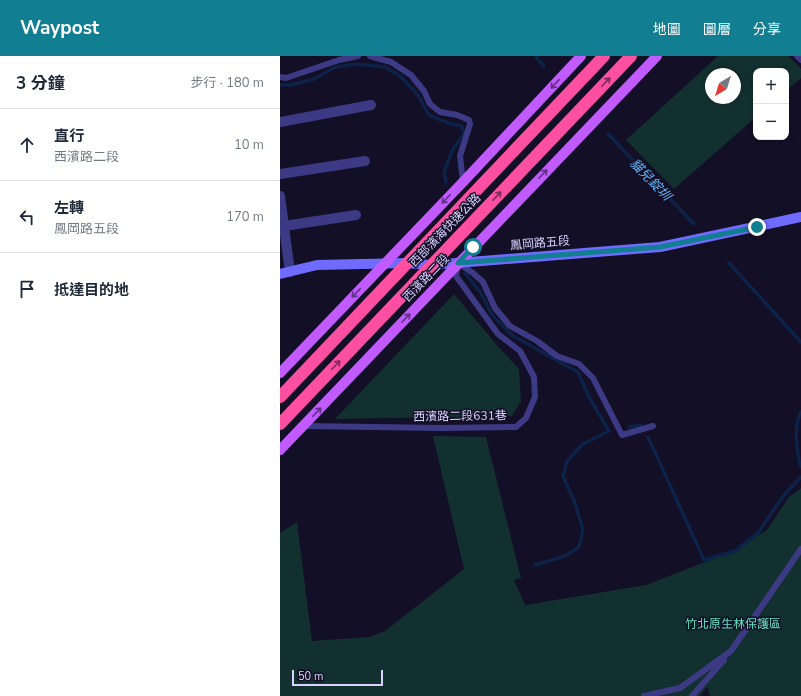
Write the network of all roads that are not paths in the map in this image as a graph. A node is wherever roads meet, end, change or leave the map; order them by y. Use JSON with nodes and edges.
{"nodes":[{"id":1,"x":358,"y":56,"type":"edge"},
{"id":2,"x":370,"y":56,"type":"edge"},
{"id":3,"x":582,"y":56,"type":"edge"},
{"id":4,"x":604,"y":56,"type":"edge"},
{"id":5,"x":631,"y":56,"type":"edge"},
{"id":6,"x":657,"y":56,"type":"edge"},
{"id":7,"x":797,"y":56,"type":"edge"},
{"id":8,"x":801,"y":60,"type":"edge"},
{"id":9,"x":280,"y":77,"type":"edge"},
{"id":10,"x":371,"y":105,"type":"dead end"},
{"id":11,"x":280,"y":122,"type":"edge"},
{"id":12,"x":365,"y":161,"type":"dead end"},
{"id":13,"x":280,"y":174,"type":"edge"},
{"id":14,"x":463,"y":182,"type":"junction"},
{"id":15,"x":280,"y":196,"type":"edge"},
{"id":16,"x":356,"y":215,"type":"dead end"},
{"id":17,"x":801,"y":217,"type":"edge"},
{"id":18,"x":284,"y":226,"type":"junction"},
{"id":19,"x":385,"y":263,"type":"junction"},
{"id":20,"x":406,"y":263,"type":"junction"},
{"id":21,"x":458,"y":263,"type":"junction"},
{"id":22,"x":431,"y":265,"type":"junction"},
{"id":23,"x":290,"y":272,"type":"junction"},
{"id":24,"x":280,"y":274,"type":"edge"},
{"id":25,"x":280,"y":373,"type":"edge"},
{"id":26,"x":280,"y":397,"type":"edge"},
{"id":27,"x":280,"y":424,"type":"edge"},
{"id":28,"x":303,"y":426,"type":"junction"},
{"id":29,"x":653,"y":426,"type":"dead end"},
{"id":30,"x":280,"y":450,"type":"edge"},
{"id":31,"x":801,"y":549,"type":"edge"},
{"id":32,"x":732,"y":651,"type":"junction"},
{"id":33,"x":644,"y":696,"type":"edge"},
{"id":34,"x":692,"y":696,"type":"edge"}],
"edges":[{"from":1,"to":9,"type":"lane"},
{"from":2,"to":14,"type":"lane"},
{"from":3,"to":14,"type":"main road","one_way":true},
{"from":4,"to":20,"type":"highway","name":"西部濱海快速公路"},
{"from":22,"to":5,"type":"highway","name":"西部濱海快速公路","one_way":true},
{"from":21,"to":6,"type":"main road","name":"西濱路二段","one_way":true},
{"from":7,"to":8,"type":"lane"},
{"from":10,"to":11,"type":"street"},
{"from":12,"to":13,"type":"street"},
{"from":14,"to":19,"type":"main road","one_way":true},
{"from":15,"to":18,"type":"street"},
{"from":16,"to":18,"type":"street"},
{"from":17,"to":21,"type":"street","name":"鳳岡路五段"},
{"from":18,"to":23,"type":"street"},
{"from":19,"to":20,"type":"street","name":"鳳岡路五段"},
{"from":19,"to":23,"type":"street","name":"鳳岡路五段"},
{"from":19,"to":25,"type":"main road","one_way":true},
{"from":20,"to":22,"type":"street","name":"鳳岡路五段"},
{"from":20,"to":26,"type":"highway","name":"西部濱海快速公路"},
{"from":21,"to":22,"type":"street","name":"鳳岡路五段"},
{"from":28,"to":21,"type":"main road","name":"西濱路二段","one_way":true},
{"from":21,"to":28,"type":"lane","name":"西濱路二段631巷"},
{"from":21,"to":29,"type":"lane"},
{"from":27,"to":22,"type":"highway","name":"西部濱海快速公路","one_way":true},
{"from":23,"to":24,"type":"street","name":"鳳岡路五段"},
{"from":28,"to":30,"type":"main road","name":"西濱路二段"},
{"from":31,"to":32,"type":"lane"},
{"from":32,"to":33,"type":"lane"},
{"from":32,"to":34,"type":"lane"}]}
